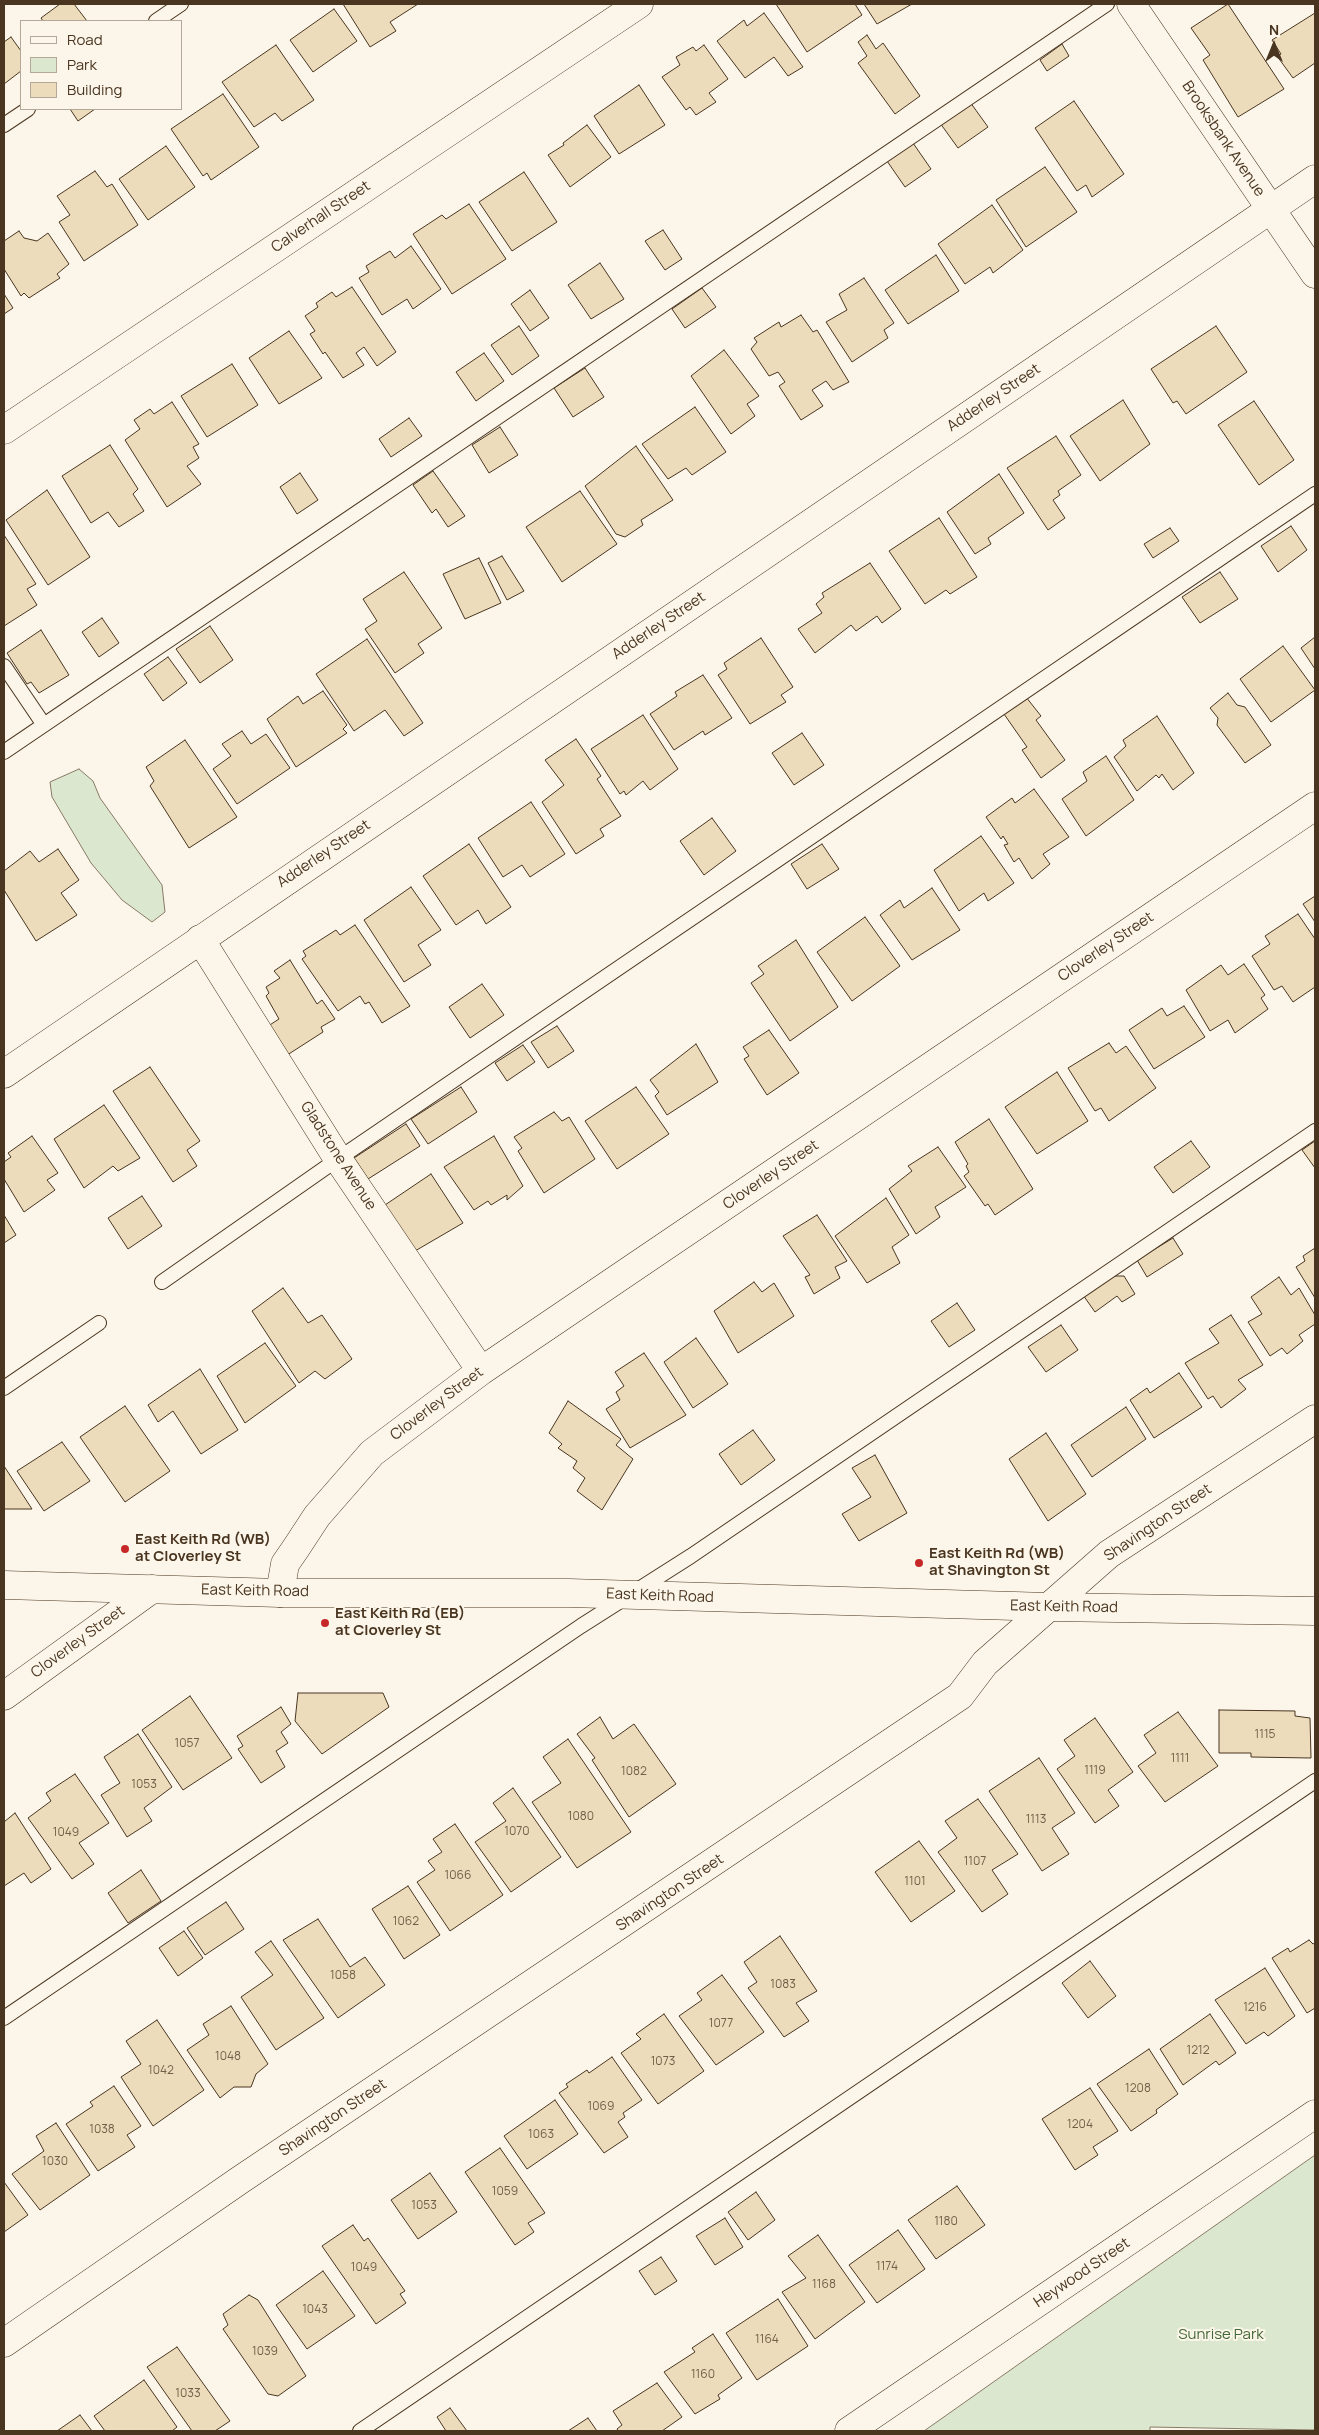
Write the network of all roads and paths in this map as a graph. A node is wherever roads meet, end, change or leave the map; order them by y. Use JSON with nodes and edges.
{"nodes":[{"id":1,"x":181,"y":4,"type":"edge"},
{"id":2,"x":639,"y":4,"type":"edge"},
{"id":3,"x":1107,"y":4,"type":"edge"},
{"id":4,"x":1131,"y":4,"type":"edge"},
{"id":5,"x":157,"y":20,"type":"edge"},
{"id":6,"x":26,"y":110,"type":"edge"},
{"id":7,"x":4,"y":125,"type":"edge"},
{"id":8,"x":1315,"y":179,"type":"edge"},
{"id":9,"x":1271,"y":209,"type":"junction"},
{"id":10,"x":1315,"y":274,"type":"edge"},
{"id":11,"x":4,"y":430,"type":"edge"},
{"id":12,"x":1315,"y":494,"type":"edge"},
{"id":13,"x":4,"y":666,"type":"edge"},
{"id":14,"x":44,"y":725,"type":"junction"},
{"id":15,"x":4,"y":752,"type":"edge"},
{"id":16,"x":1315,"y":806,"type":"edge"},
{"id":17,"x":200,"y":939,"type":"junction"},
{"id":18,"x":4,"y":1074,"type":"edge"},
{"id":19,"x":1315,"y":1131,"type":"edge"},
{"id":20,"x":338,"y":1159,"type":"junction"},
{"id":21,"x":162,"y":1282,"type":"dead end"},
{"id":22,"x":99,"y":1323,"type":"dead end"},
{"id":23,"x":481,"y":1371,"type":"junction"},
{"id":24,"x":4,"y":1388,"type":"edge"},
{"id":25,"x":1315,"y":1418,"type":"edge"},
{"id":26,"x":4,"y":1585,"type":"edge"},
{"id":27,"x":152,"y":1589,"type":"junction"},
{"id":28,"x":280,"y":1593,"type":"junction"},
{"id":29,"x":627,"y":1595,"type":"junction"},
{"id":30,"x":1049,"y":1607,"type":"junction"},
{"id":31,"x":1315,"y":1611,"type":"edge"},
{"id":32,"x":4,"y":1696,"type":"edge"},
{"id":33,"x":1315,"y":1782,"type":"edge"},
{"id":34,"x":4,"y":2018,"type":"edge"},
{"id":35,"x":1315,"y":2114,"type":"edge"},
{"id":36,"x":4,"y":2343,"type":"edge"},
{"id":37,"x":360,"y":2431,"type":"edge"},
{"id":38,"x":849,"y":2431,"type":"edge"}],
"edges":[{"from":1,"to":5,"type":"lane"},
{"from":2,"to":11,"type":"street","name":"Calverhall Street"},
{"from":3,"to":14,"type":"lane"},
{"from":4,"to":9,"type":"street","name":"Brooksbank Avenue"},
{"from":6,"to":7,"type":"lane"},
{"from":8,"to":9,"type":"street","name":"Adderley Street"},
{"from":9,"to":10,"type":"street","name":"Brooksbank Avenue"},
{"from":9,"to":17,"type":"street","name":"Adderley Street"},
{"from":12,"to":20,"type":"lane"},
{"from":13,"to":14,"type":"lane"},
{"from":14,"to":15,"type":"lane"},
{"from":16,"to":23,"type":"street","name":"Cloverley Street"},
{"from":17,"to":18,"type":"street","name":"Adderley Street"},
{"from":17,"to":20,"type":"street","name":"Gladstone Avenue"},
{"from":19,"to":29,"type":"lane"},
{"from":20,"to":21,"type":"lane"},
{"from":20,"to":23,"type":"street","name":"Gladstone Avenue"},
{"from":22,"to":24,"type":"lane"},
{"from":23,"to":28,"type":"street","name":"Cloverley Street"},
{"from":25,"to":30,"type":"street","name":"Shavington Street"},
{"from":26,"to":27,"type":"street","name":"East Keith Road"},
{"from":27,"to":28,"type":"street","name":"East Keith Road"},
{"from":27,"to":32,"type":"street","name":"Cloverley Street"},
{"from":28,"to":29,"type":"street","name":"East Keith Road"},
{"from":29,"to":30,"type":"street","name":"East Keith Road"},
{"from":29,"to":34,"type":"lane"},
{"from":30,"to":31,"type":"street","name":"East Keith Road"},
{"from":30,"to":36,"type":"street","name":"Shavington Street"},
{"from":33,"to":37,"type":"lane"},
{"from":35,"to":38,"type":"street","name":"Heywood Street"}]}
